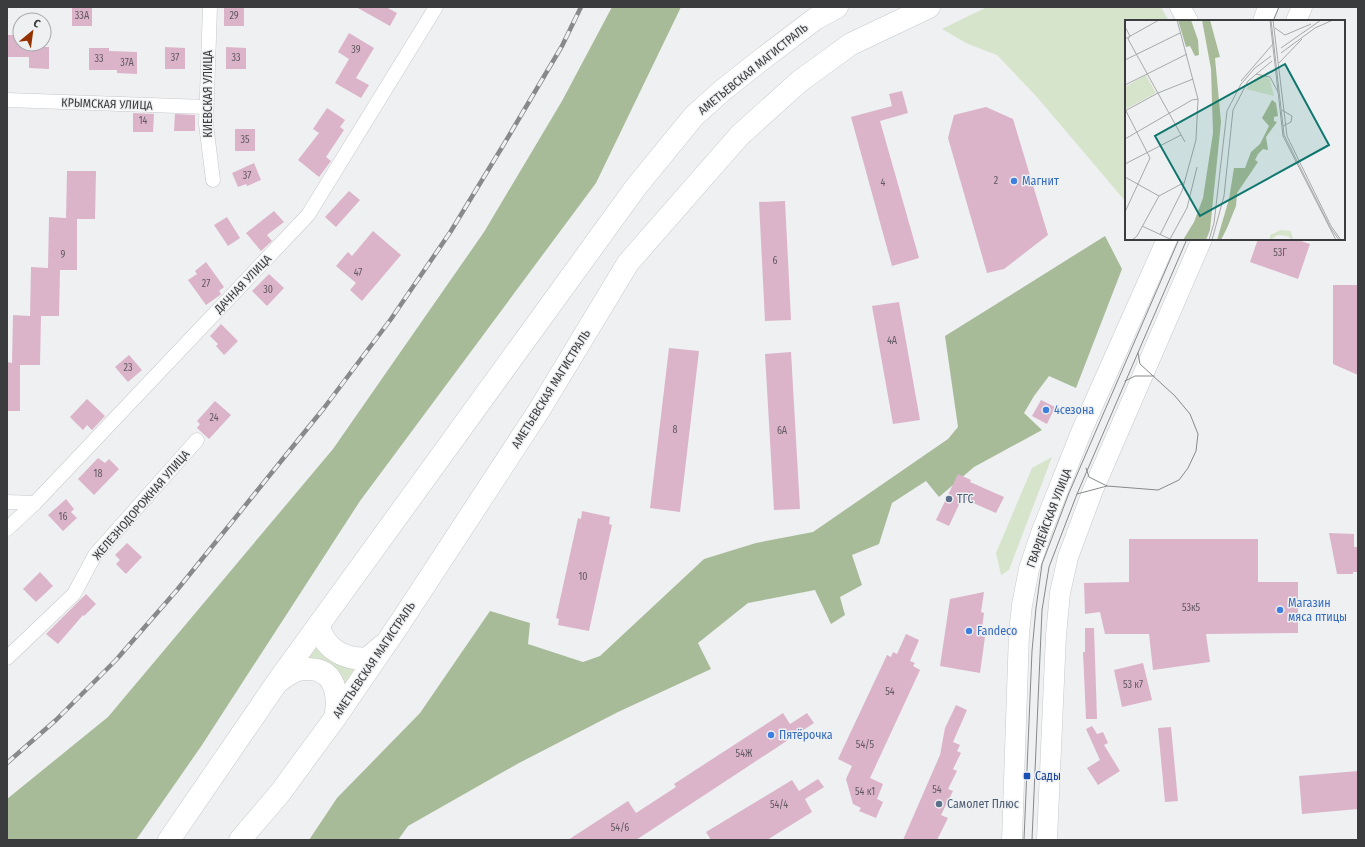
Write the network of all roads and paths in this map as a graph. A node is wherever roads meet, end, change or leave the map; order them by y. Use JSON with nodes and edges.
{"nodes":[{"id":1,"x":210,"y":7,"type":"edge"},
{"id":2,"x":436,"y":7,"type":"edge"},
{"id":3,"x":837,"y":7,"type":"edge"},
{"id":4,"x":929,"y":7,"type":"edge"},
{"id":5,"x":1180,"y":7,"type":"edge"},
{"id":6,"x":1268,"y":7,"type":"edge"},
{"id":7,"x":1302,"y":7,"type":"edge"},
{"id":8,"x":1187,"y":20,"type":"edge"},
{"id":9,"x":1263,"y":20,"type":"edge"},
{"id":10,"x":1296,"y":20,"type":"edge"},
{"id":11,"x":7,"y":100,"type":"edge"},
{"id":12,"x":206,"y":108,"type":"junction"},
{"id":13,"x":212,"y":180,"type":"dead end"},
{"id":14,"x":1167,"y":240,"type":"edge"},
{"id":15,"x":1202,"y":240,"type":"edge"},
{"id":16,"x":197,"y":440,"type":"dead end"},
{"id":17,"x":7,"y":502,"type":"edge"},
{"id":18,"x":35,"y":503,"type":"junction"},
{"id":19,"x":7,"y":529,"type":"edge"},
{"id":20,"x":319,"y":625,"type":"junction"},
{"id":21,"x":387,"y":641,"type":"junction"},
{"id":22,"x":7,"y":658,"type":"edge"},
{"id":23,"x":278,"y":682,"type":"junction"},
{"id":24,"x":335,"y":718,"type":"junction"},
{"id":25,"x":169,"y":840,"type":"edge"},
{"id":26,"x":240,"y":840,"type":"edge"},
{"id":27,"x":1012,"y":840,"type":"edge"},
{"id":28,"x":1047,"y":840,"type":"edge"}],
"edges":[{"from":1,"to":12,"type":"street","name":"КИЕВСКАЯ УЛИЦА"},
{"from":2,"to":18,"type":"street","name":"ДАЧНАЯ УЛИЦА"},
{"from":3,"to":20,"type":"main road","name":"АМЕТЬЕВСКАЯ МАГИСТРАЛЬ"},
{"from":4,"to":21,"type":"main road","name":"АМЕТЬЕВСКАЯ МАГИСТРАЛЬ"},
{"from":5,"to":8,"type":"main road"},
{"from":6,"to":9,"type":"main road"},
{"from":7,"to":10,"type":"main road"},
{"from":11,"to":12,"type":"street","name":"КРЫМСКАЯ УЛИЦА"},
{"from":12,"to":13,"type":"street","name":"КИЕВСКАЯ УЛИЦА"},
{"from":14,"to":27,"type":"main road","name":"ГВАРДЕЙСКАЯ УЛИЦА"},
{"from":15,"to":28,"type":"main road"},
{"from":16,"to":22,"type":"street","name":"ЖЕЛЕЗНОДОРОЖНАЯ УЛИЦА"},
{"from":17,"to":18,"type":"street"},
{"from":18,"to":19,"type":"street","name":"ДАЧНАЯ УЛИЦА"},
{"from":20,"to":21,"type":"main road"},
{"from":20,"to":23,"type":"main road","name":"АМЕТЬЕВСКАЯ МАГИСТРАЛЬ"},
{"from":21,"to":24,"type":"main road","name":"АМЕТЬЕВСКАЯ МАГИСТРАЛЬ"},
{"from":23,"to":24,"type":"main road"},
{"from":23,"to":25,"type":"main road","name":"АМЕТЬЕВСКАЯ МАГИСТРАЛЬ"},
{"from":24,"to":26,"type":"main road","name":"АМЕТЬЕВСКАЯ МАГИСТРАЛЬ"}]}
